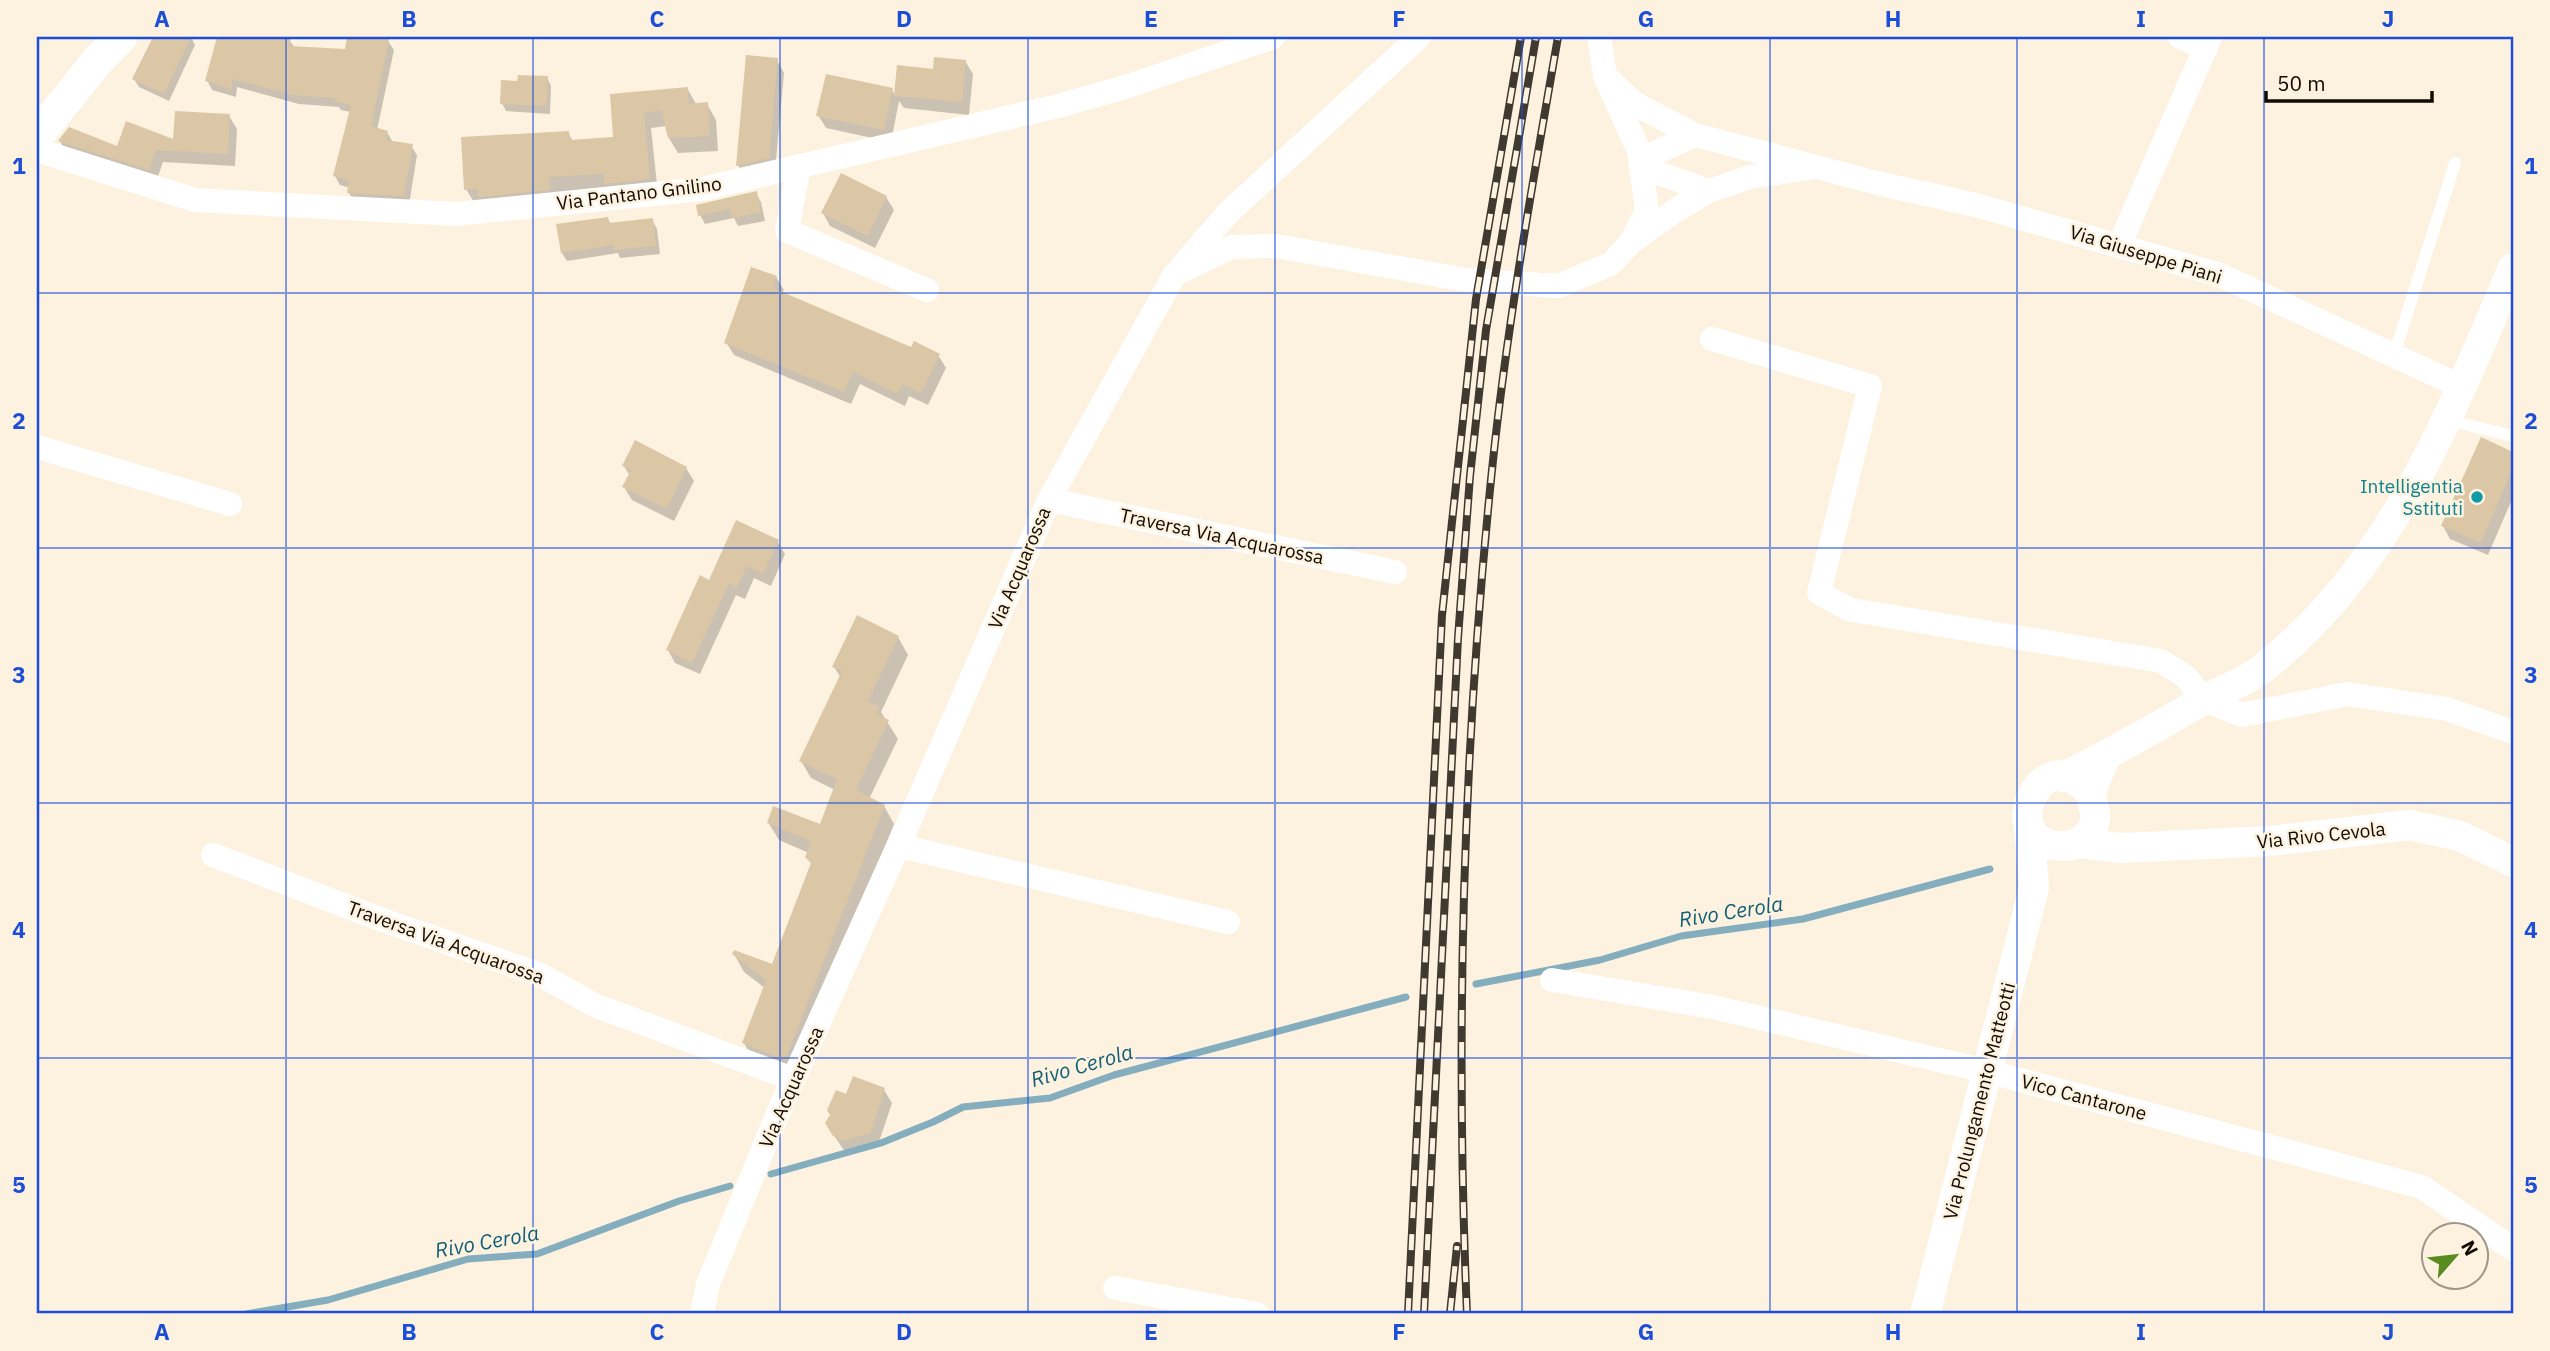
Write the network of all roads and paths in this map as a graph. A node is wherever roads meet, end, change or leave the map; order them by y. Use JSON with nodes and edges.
{"nodes":[{"id":1,"x":121,"y":37,"type":"edge"},
{"id":2,"x":1273,"y":37,"type":"edge"},
{"id":3,"x":1419,"y":37,"type":"edge"},
{"id":4,"x":1599,"y":37,"type":"edge"},
{"id":5,"x":2180,"y":37,"type":"edge"},
{"id":6,"x":2208,"y":42,"type":"edge"},
{"id":7,"x":1605,"y":76,"type":"junction"},
{"id":8,"x":1695,"y":135,"type":"junction"},
{"id":9,"x":37,"y":136,"type":"edge"},
{"id":10,"x":37,"y":150,"type":"edge"},
{"id":11,"x":2455,"y":163,"type":"dead end"},
{"id":12,"x":799,"y":166,"type":"junction"},
{"id":13,"x":1641,"y":167,"type":"junction"},
{"id":14,"x":1814,"y":167,"type":"junction"},
{"id":15,"x":1709,"y":191,"type":"junction"},
{"id":16,"x":1630,"y":243,"type":"junction"},
{"id":17,"x":2119,"y":246,"type":"junction"},
{"id":18,"x":2513,"y":268,"type":"edge"},
{"id":19,"x":1175,"y":274,"type":"junction"},
{"id":20,"x":927,"y":290,"type":"dead end"},
{"id":21,"x":1712,"y":339,"type":"dead end"},
{"id":22,"x":2393,"y":355,"type":"junction"},
{"id":23,"x":2462,"y":387,"type":"junction"},
{"id":24,"x":2447,"y":420,"type":"junction"},
{"id":25,"x":2513,"y":436,"type":"edge"},
{"id":26,"x":37,"y":447,"type":"edge"},
{"id":27,"x":1049,"y":500,"type":"junction"},
{"id":28,"x":230,"y":504,"type":"dead end"},
{"id":29,"x":1395,"y":572,"type":"dead end"},
{"id":30,"x":2204,"y":700,"type":"junction"},
{"id":31,"x":2513,"y":732,"type":"edge"},
{"id":32,"x":2105,"y":757,"type":"junction"},
{"id":33,"x":2063,"y":777,"type":"junction"},
{"id":34,"x":2093,"y":800,"type":"junction"},
{"id":35,"x":2029,"y":825,"type":"junction"},
{"id":36,"x":2071,"y":845,"type":"junction"},
{"id":37,"x":899,"y":846,"type":"junction"},
{"id":38,"x":2122,"y":848,"type":"junction"},
{"id":39,"x":213,"y":856,"type":"dead end"},
{"id":40,"x":2513,"y":862,"type":"edge"},
{"id":41,"x":2034,"y":888,"type":"junction"},
{"id":42,"x":1228,"y":922,"type":"dead end"},
{"id":43,"x":1552,"y":980,"type":"dead end"},
{"id":44,"x":1986,"y":1071,"type":"junction"},
{"id":45,"x":793,"y":1079,"type":"junction"},
{"id":46,"x":2513,"y":1249,"type":"edge"},
{"id":47,"x":1115,"y":1287,"type":"dead end"},
{"id":48,"x":702,"y":1314,"type":"edge"},
{"id":49,"x":1257,"y":1314,"type":"edge"},
{"id":50,"x":1925,"y":1314,"type":"edge"}],
"edges":[{"from":1,"to":9,"type":"main road"},
{"from":2,"to":12,"type":"street","name":"Via Pantano Gnilino"},
{"from":3,"to":19,"type":"street","name":"Via Acquarossa"},
{"from":4,"to":7,"type":"street"},
{"from":5,"to":6,"type":"street"},
{"from":6,"to":17,"type":"street"},
{"from":7,"to":8,"type":"street","name":"Via Giuseppe Piani"},
{"from":7,"to":13,"type":"street"},
{"from":8,"to":13,"type":"street"},
{"from":8,"to":14,"type":"street","name":"Via Giuseppe Piani"},
{"from":10,"to":12,"type":"street","name":"Via Pantano Gnilino"},
{"from":11,"to":22,"type":"lane"},
{"from":12,"to":20,"type":"street"},
{"from":13,"to":15,"type":"street"},
{"from":13,"to":16,"type":"street"},
{"from":14,"to":15,"type":"street"},
{"from":14,"to":17,"type":"street","name":"Via Giuseppe Piani"},
{"from":15,"to":16,"type":"street"},
{"from":16,"to":19,"type":"street"},
{"from":17,"to":22,"type":"street","name":"Via Giuseppe Piani"},
{"from":18,"to":23,"type":"street","name":"Via Prolungamento Matteotti"},
{"from":19,"to":27,"type":"street","name":"Via Acquarossa"},
{"from":21,"to":30,"type":"street"},
{"from":22,"to":23,"type":"street","name":"Via Giuseppe Piani"},
{"from":23,"to":24,"type":"street","name":"Via Prolungamento Matteotti"},
{"from":24,"to":25,"type":"lane"},
{"from":24,"to":30,"type":"street","name":"Via Prolungamento Matteotti"},
{"from":26,"to":28,"type":"street"},
{"from":27,"to":29,"type":"street","name":"Traversa Via Acquarossa"},
{"from":27,"to":37,"type":"street","name":"Via Acquarossa"},
{"from":30,"to":31,"type":"street"},
{"from":30,"to":32,"type":"street","name":"Via Prolungamento Matteotti"},
{"from":32,"to":33,"type":"street","name":"Via Prolungamento Matteotti"},
{"from":32,"to":34,"type":"street","name":"Via Prolungamento Matteotti"},
{"from":33,"to":34,"type":"street"},
{"from":33,"to":35,"type":"street","name":"Via Prolungamento Matteotti"},
{"from":34,"to":36,"type":"street","name":"Via Prolungamento Matteotti"},
{"from":34,"to":38,"type":"street"},
{"from":35,"to":36,"type":"street"},
{"from":35,"to":41,"type":"street","name":"Via Prolungamento Matteotti"},
{"from":36,"to":38,"type":"street","name":"Via Rivo Cevola"},
{"from":36,"to":41,"type":"street","name":"Via Prolungamento Matteotti"},
{"from":37,"to":42,"type":"street"},
{"from":37,"to":45,"type":"street","name":"Via Acquarossa"},
{"from":38,"to":40,"type":"street","name":"Via Rivo Cevola"},
{"from":39,"to":45,"type":"street","name":"Traversa Via Acquarossa"},
{"from":41,"to":44,"type":"street","name":"Via Prolungamento Matteotti"},
{"from":43,"to":44,"type":"street","name":"Vico Cantarone"},
{"from":44,"to":46,"type":"street","name":"Vico Cantarone"},
{"from":44,"to":50,"type":"street","name":"Via Prolungamento Matteotti"},
{"from":45,"to":48,"type":"street","name":"Via Acquarossa"},
{"from":47,"to":49,"type":"street"}]}
